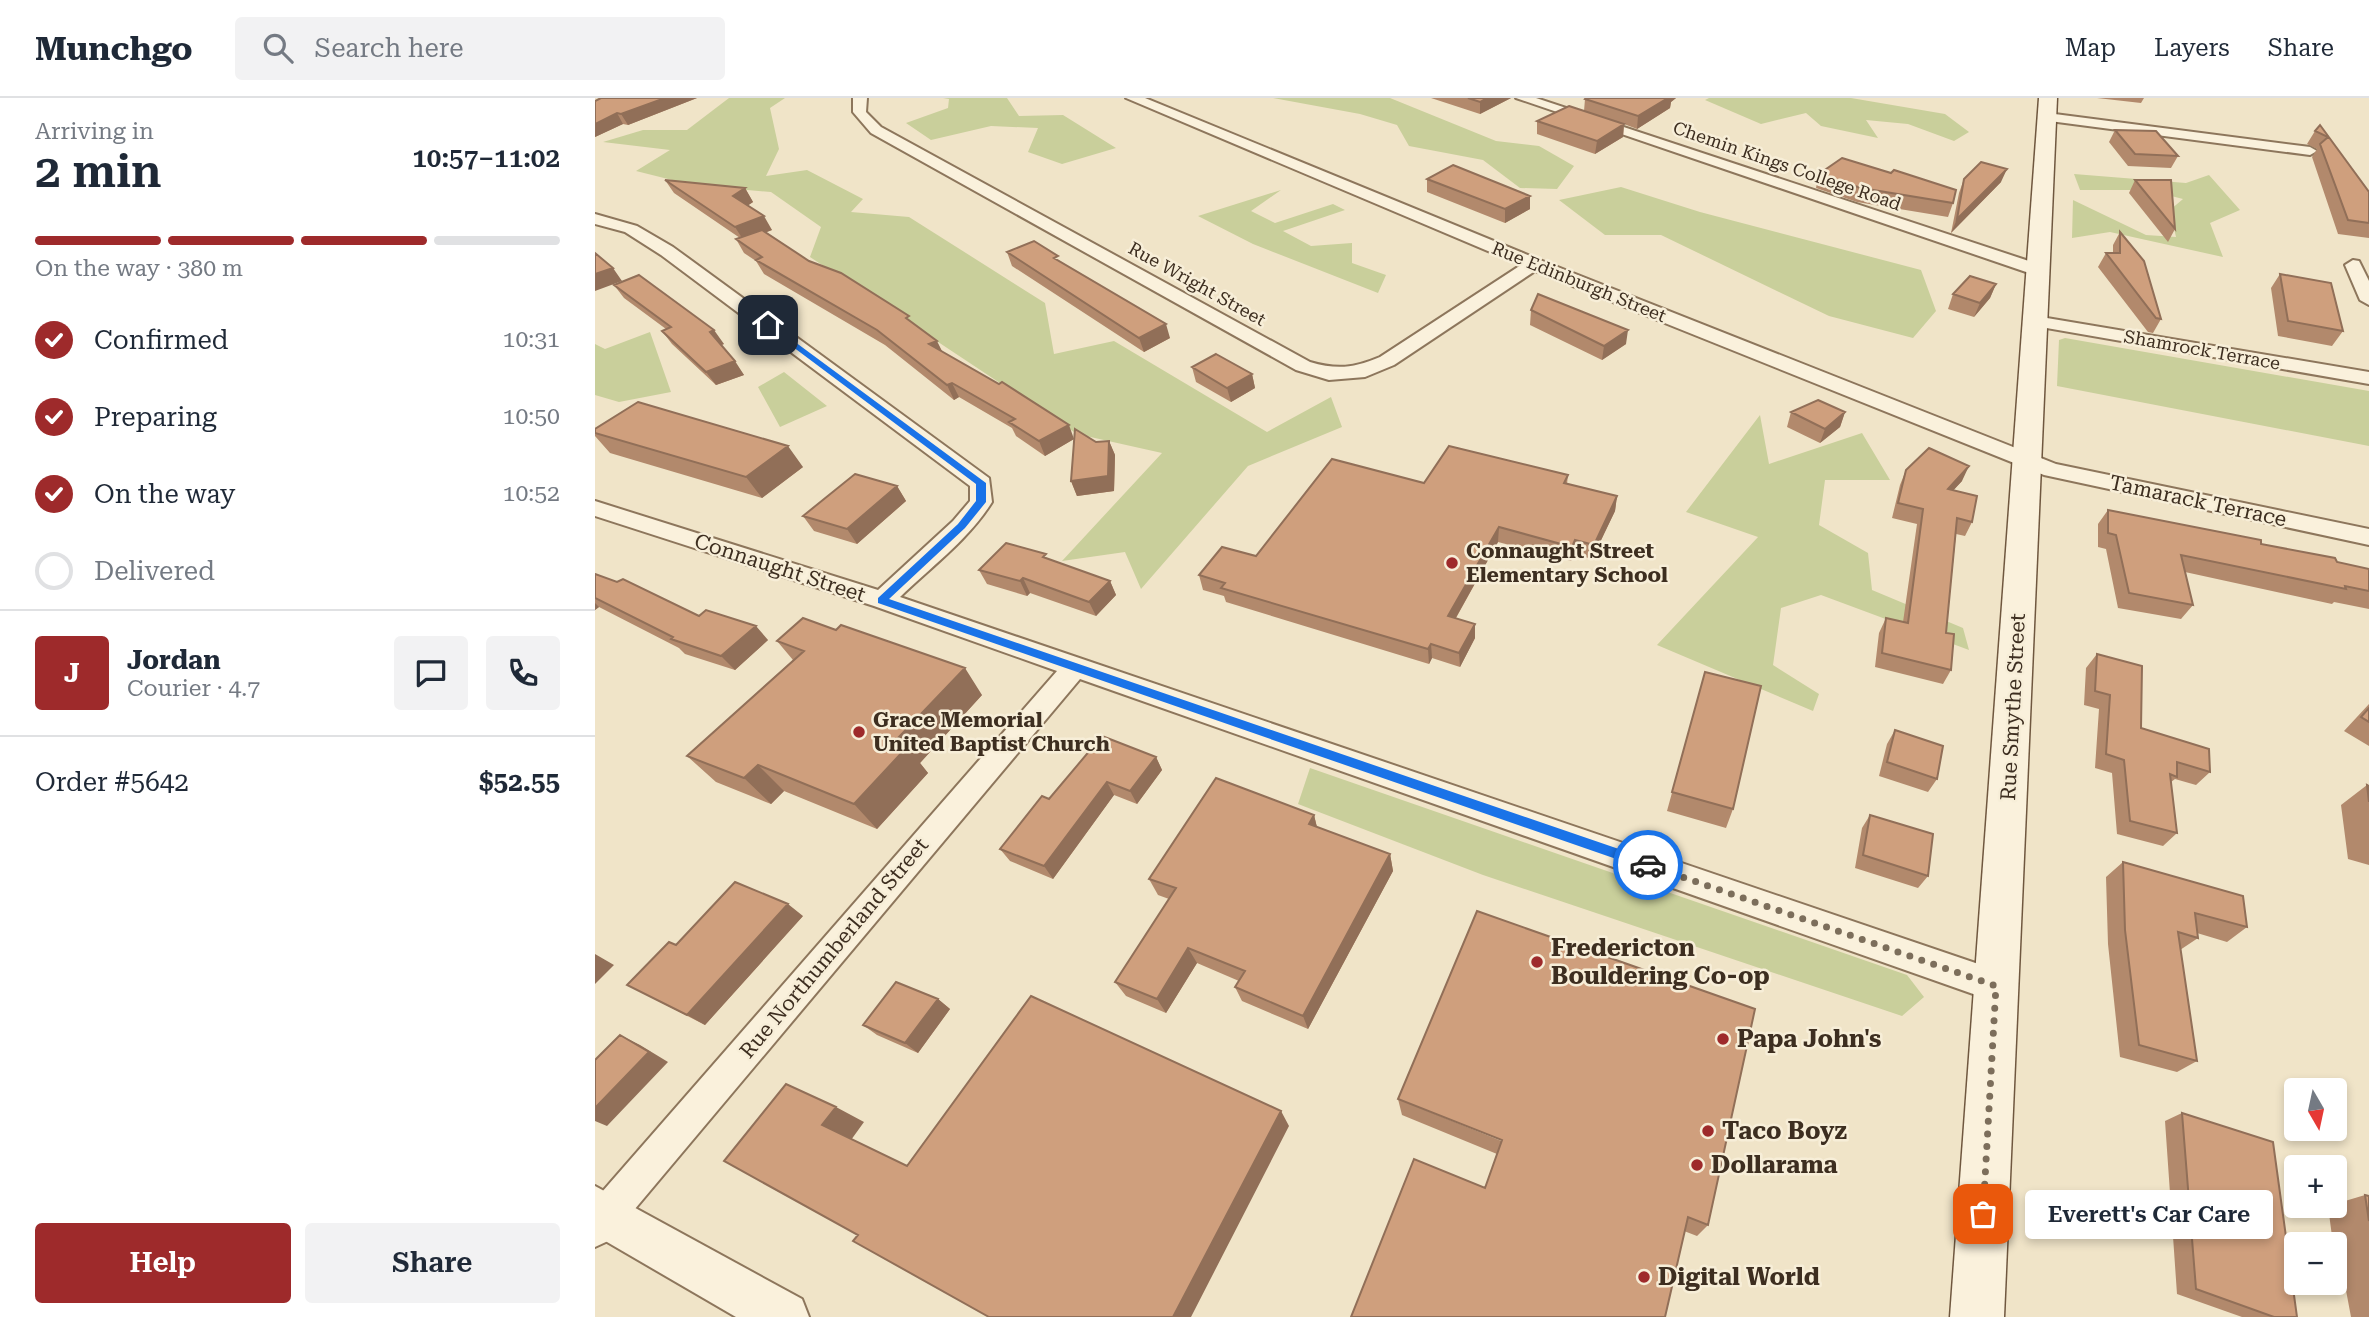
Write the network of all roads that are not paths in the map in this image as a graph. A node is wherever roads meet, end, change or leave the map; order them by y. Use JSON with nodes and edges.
{"nodes":[{"id":1,"x":860,"y":98,"type":"edge"},
{"id":2,"x":1133,"y":98,"type":"edge"},
{"id":3,"x":1523,"y":98,"type":"edge"},
{"id":4,"x":1550,"y":101,"type":"edge"},
{"id":5,"x":2048,"y":107,"type":"edge"},
{"id":6,"x":2310,"y":151,"type":"dead end"},
{"id":7,"x":595,"y":219,"type":"edge"},
{"id":8,"x":1534,"y":264,"type":"junction"},
{"id":9,"x":2353,"y":265,"type":"dead end"},
{"id":10,"x":2038,"y":270,"type":"junction"},
{"id":11,"x":2369,"y":300,"type":"edge"},
{"id":12,"x":2035,"y":321,"type":"junction"},
{"id":13,"x":2369,"y":378,"type":"edge"},
{"id":14,"x":2027,"y":461,"type":"junction"},
{"id":15,"x":595,"y":508,"type":"edge"},
{"id":16,"x":2369,"y":537,"type":"edge"},
{"id":17,"x":882,"y":600,"type":"junction"},
{"id":18,"x":1074,"y":668,"type":"junction"},
{"id":19,"x":1996,"y":986,"type":"junction"},
{"id":20,"x":599,"y":1218,"type":"edge"},
{"id":21,"x":784,"y":1317,"type":"edge"},
{"id":22,"x":1977,"y":1317,"type":"edge"}],
"edges":[{"from":1,"to":8,"type":"street","name":"Rue Wright Street"},
{"from":2,"to":8,"type":"street","name":"Rue Edinburgh Street"},
{"from":3,"to":4,"type":"street","name":"Chemin Kings College Road"},
{"from":4,"to":10,"type":"street","name":"Chemin Kings College Road"},
{"from":5,"to":6,"type":"street"},
{"from":5,"to":10,"type":"main road","name":"Rue Smythe Street"},
{"from":7,"to":17,"type":"street"},
{"from":8,"to":14,"type":"street","name":"Rue Edinburgh Street"},
{"from":9,"to":11,"type":"street"},
{"from":10,"to":12,"type":"main road","name":"Rue Smythe Street"},
{"from":12,"to":13,"type":"street","name":"Shamrock Terrace"},
{"from":12,"to":14,"type":"main road","name":"Rue Smythe Street"},
{"from":14,"to":16,"type":"street","name":"Tamarack Terrace"},
{"from":14,"to":19,"type":"main road","name":"Rue Smythe Street"},
{"from":15,"to":17,"type":"street","name":"Connaught Street"},
{"from":17,"to":18,"type":"street","name":"Connaught Street"},
{"from":18,"to":19,"type":"street","name":"Connaught Street"},
{"from":18,"to":20,"type":"street","name":"Rue Northumberland Street"},
{"from":19,"to":22,"type":"main road","name":"Rue Smythe Street"},
{"from":20,"to":21,"type":"street"}]}
